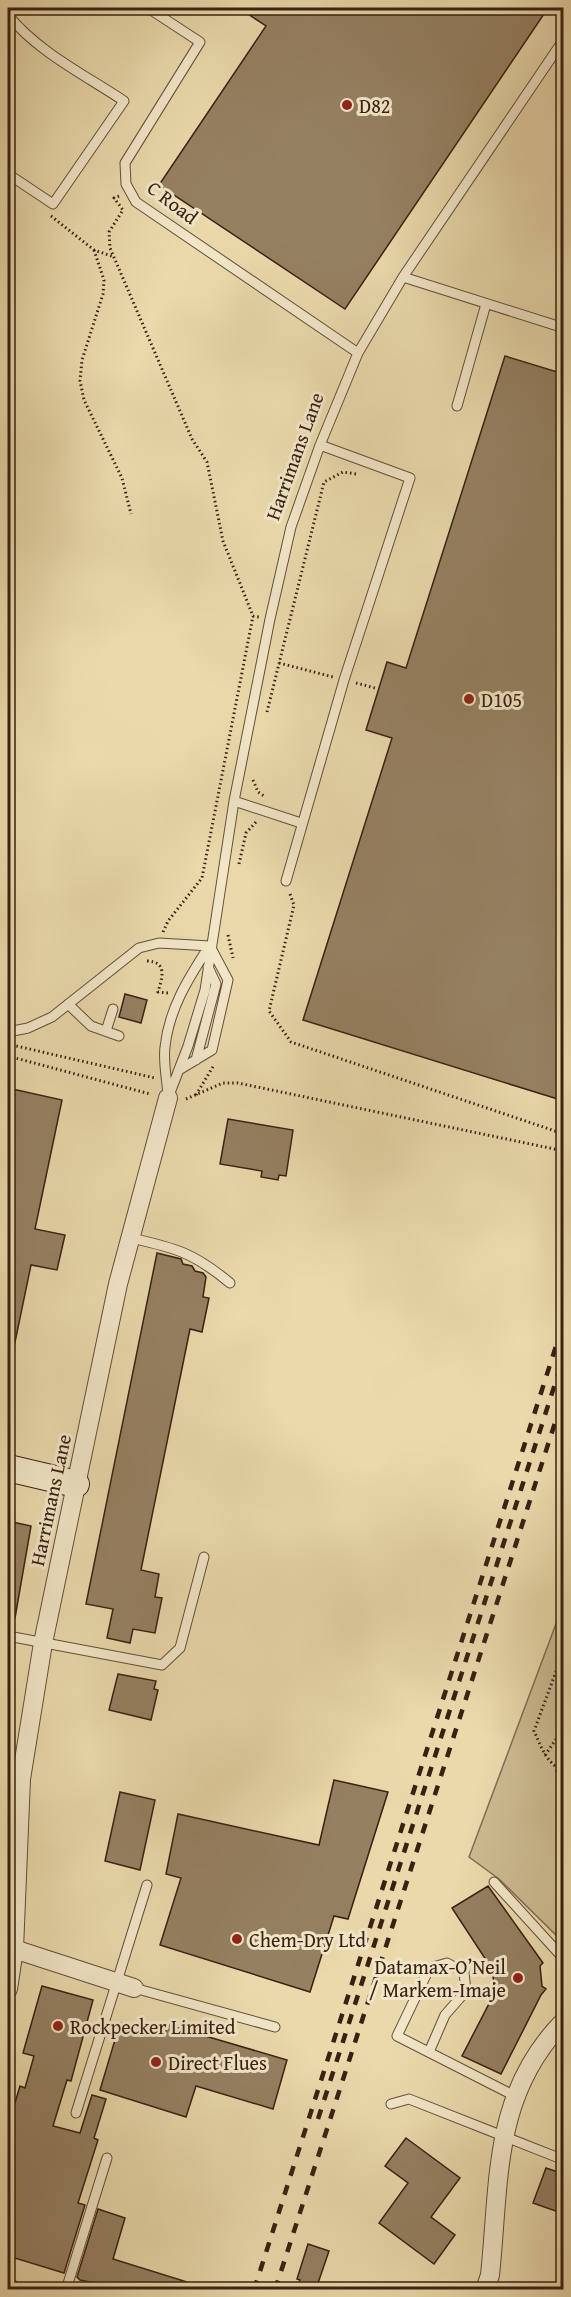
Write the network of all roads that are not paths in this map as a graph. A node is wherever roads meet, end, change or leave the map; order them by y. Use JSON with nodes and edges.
{"nodes":[{"id":1,"x":147,"y":8,"type":"edge"},
{"id":2,"x":8,"y":15,"type":"edge"},
{"id":3,"x":564,"y":39,"type":"edge"},
{"id":4,"x":8,"y":174,"type":"edge"},
{"id":5,"x":403,"y":278,"type":"junction"},
{"id":6,"x":486,"y":304,"type":"junction"},
{"id":7,"x":564,"y":328,"type":"edge"},
{"id":8,"x":358,"y":353,"type":"junction"},
{"id":9,"x":457,"y":406,"type":"dead end"},
{"id":10,"x":320,"y":445,"type":"junction"},
{"id":11,"x":234,"y":801,"type":"junction"},
{"id":12,"x":301,"y":823,"type":"junction"},
{"id":13,"x":286,"y":880,"type":"road end"},
{"id":14,"x":210,"y":946,"type":"junction"},
{"id":15,"x":207,"y":965,"type":"junction"},
{"id":16,"x":68,"y":1004,"type":"junction"},
{"id":17,"x":113,"y":1009,"type":"dead end"},
{"id":18,"x":106,"y":1031,"type":"junction"},
{"id":19,"x":8,"y":1032,"type":"edge"},
{"id":20,"x":119,"y":1036,"type":"dead end"},
{"id":21,"x":196,"y":1060,"type":"junction"},
{"id":22,"x":179,"y":1070,"type":"junction"},
{"id":23,"x":169,"y":1098,"type":"junction"},
{"id":24,"x":131,"y":1238,"type":"junction"},
{"id":25,"x":230,"y":1283,"type":"dead end"},
{"id":26,"x":8,"y":1468,"type":"edge"},
{"id":27,"x":76,"y":1484,"type":"junction"},
{"id":28,"x":204,"y":1557,"type":"dead end"},
{"id":29,"x":8,"y":1636,"type":"edge"},
{"id":30,"x":43,"y":1643,"type":"junction"},
{"id":31,"x":494,"y":1882,"type":"dead end"},
{"id":32,"x":147,"y":1885,"type":"dead end"},
{"id":33,"x":14,"y":1950,"type":"junction"},
{"id":34,"x":564,"y":1959,"type":"edge"},
{"id":35,"x":125,"y":1985,"type":"junction"},
{"id":36,"x":8,"y":1989,"type":"edge"},
{"id":37,"x":564,"y":2021,"type":"edge"},
{"id":38,"x":275,"y":2027,"type":"dead end"},
{"id":39,"x":429,"y":2052,"type":"junction"},
{"id":40,"x":515,"y":2096,"type":"junction"},
{"id":41,"x":391,"y":2104,"type":"dead end"},
{"id":42,"x":76,"y":2113,"type":"dead end"},
{"id":43,"x":502,"y":2138,"type":"junction"},
{"id":44,"x":107,"y":2158,"type":"dead end"},
{"id":45,"x":564,"y":2160,"type":"edge"},
{"id":46,"x":8,"y":2288,"type":"edge"},
{"id":47,"x":13,"y":2289,"type":"edge"},
{"id":48,"x":66,"y":2289,"type":"edge"},
{"id":49,"x":485,"y":2289,"type":"edge"}],
"edges":[{"from":1,"to":8,"type":"lane","name":"C Road"},
{"from":2,"to":4,"type":"lane"},
{"from":3,"to":5,"type":"lane","name":"Harrimans Lane"},
{"from":5,"to":6,"type":"lane"},
{"from":5,"to":8,"type":"lane","name":"Harrimans Lane"},
{"from":6,"to":7,"type":"lane"},
{"from":6,"to":9,"type":"lane"},
{"from":8,"to":10,"type":"lane","name":"Harrimans Lane"},
{"from":10,"to":11,"type":"lane","name":"Harrimans Lane"},
{"from":10,"to":12,"type":"lane"},
{"from":11,"to":12,"type":"lane"},
{"from":11,"to":14,"type":"lane","name":"Harrimans Lane"},
{"from":12,"to":13,"type":"lane"},
{"from":14,"to":15,"type":"lane","name":"Harrimans Lane"},
{"from":14,"to":16,"type":"lane"},
{"from":14,"to":21,"type":"lane"},
{"from":14,"to":23,"type":"lane","name":"Harrimans Lane"},
{"from":15,"to":21,"type":"lane"},
{"from":15,"to":22,"type":"lane","name":"Harrimans Lane"},
{"from":16,"to":18,"type":"lane"},
{"from":16,"to":19,"type":"lane"},
{"from":17,"to":18,"type":"lane"},
{"from":18,"to":20,"type":"lane"},
{"from":21,"to":22,"type":"lane"},
{"from":22,"to":23,"type":"lane","name":"Harrimans Lane"},
{"from":23,"to":24,"type":"street","name":"Harrimans Lane"},
{"from":24,"to":25,"type":"lane"},
{"from":24,"to":27,"type":"street","name":"Harrimans Lane"},
{"from":26,"to":27,"type":"street"},
{"from":27,"to":30,"type":"street","name":"Harrimans Lane"},
{"from":28,"to":30,"type":"lane"},
{"from":29,"to":30,"type":"lane"},
{"from":30,"to":33,"type":"street","name":"Harrimans Lane"},
{"from":31,"to":34,"type":"lane"},
{"from":32,"to":35,"type":"lane"},
{"from":33,"to":35,"type":"street"},
{"from":33,"to":36,"type":"street","name":"Harrimans Lane"},
{"from":35,"to":38,"type":"lane"},
{"from":35,"to":42,"type":"lane"},
{"from":37,"to":40,"type":"street"},
{"from":39,"to":39,"type":"lane"},
{"from":39,"to":40,"type":"lane"},
{"from":40,"to":43,"type":"street"},
{"from":41,"to":43,"type":"lane"},
{"from":43,"to":45,"type":"lane"},
{"from":43,"to":49,"type":"street"},
{"from":44,"to":48,"type":"lane"},
{"from":46,"to":47,"type":"street"}]}
